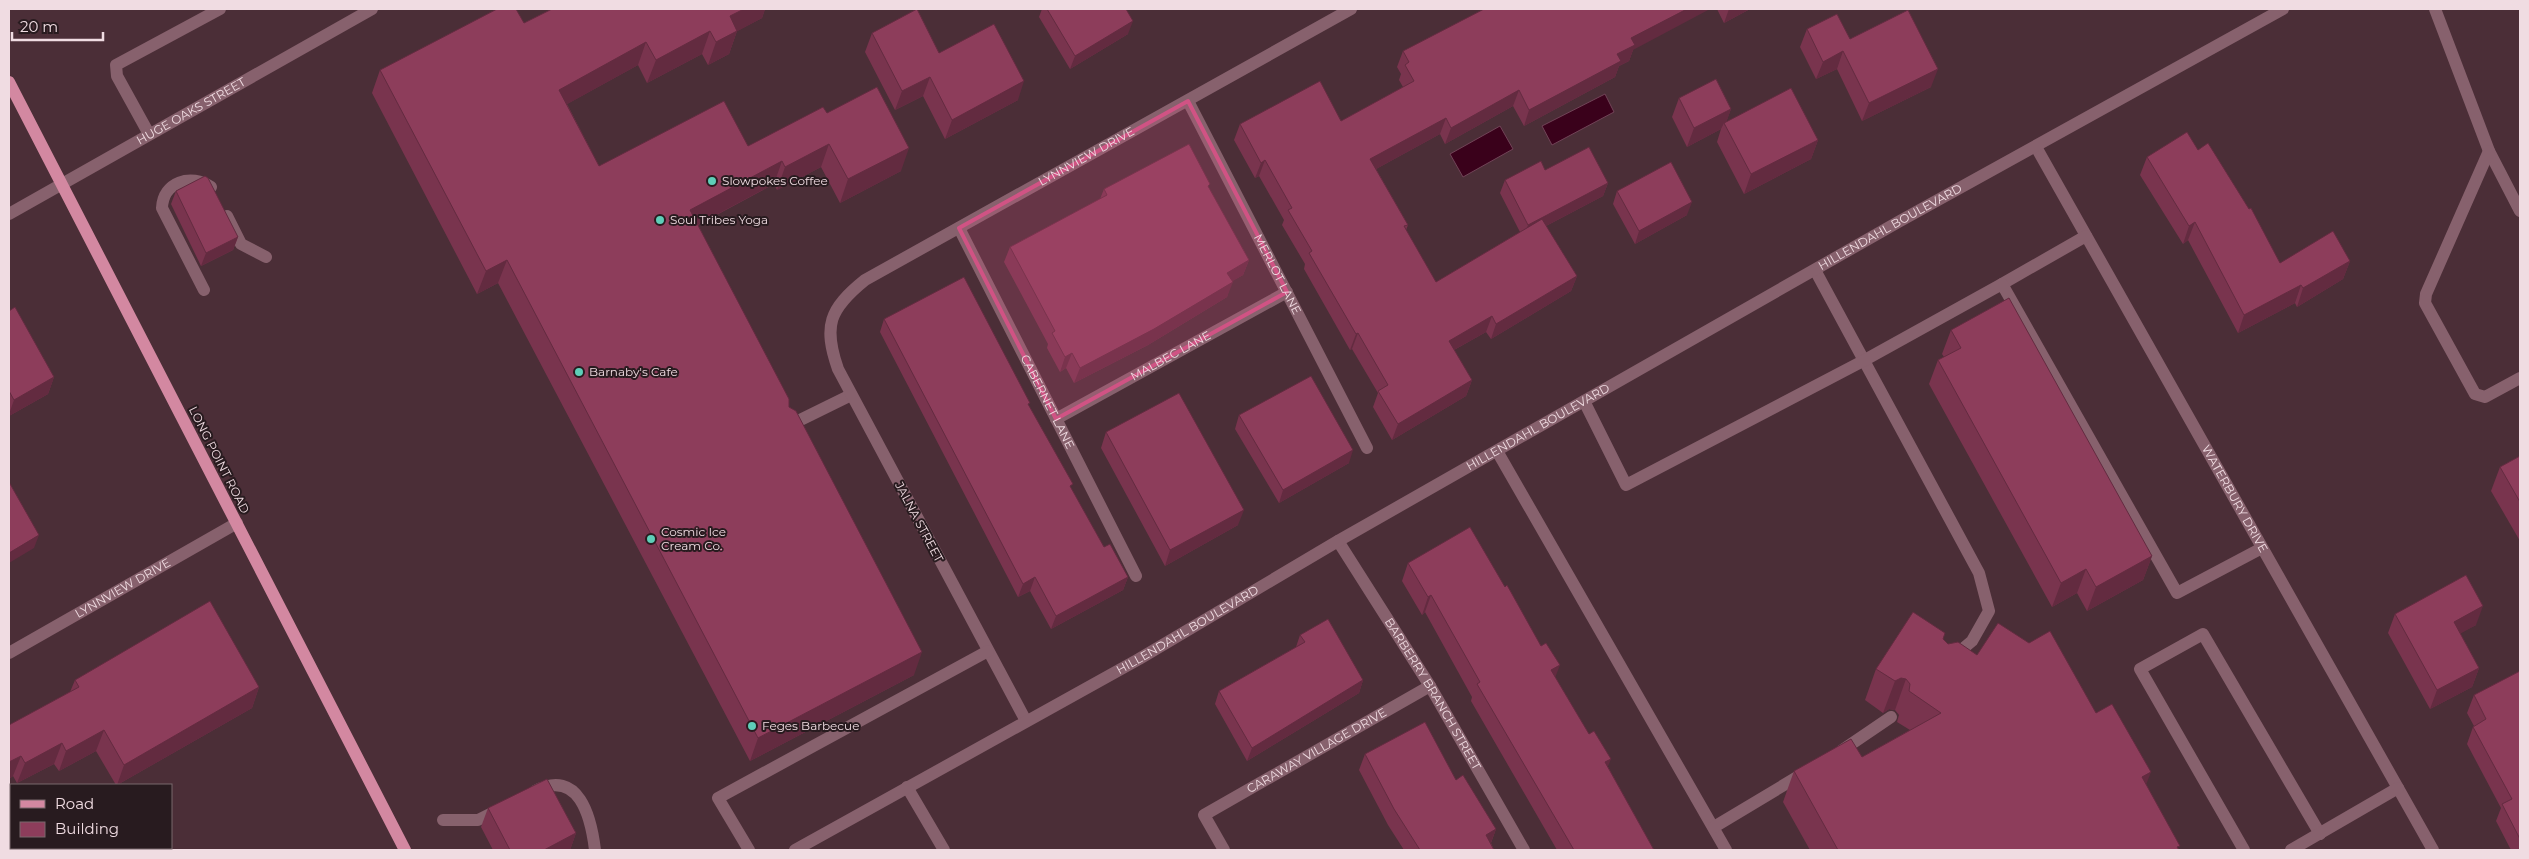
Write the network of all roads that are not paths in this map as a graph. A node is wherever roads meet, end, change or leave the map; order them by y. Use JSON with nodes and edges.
{"nodes":[{"id":1,"x":220,"y":9,"type":"edge"},
{"id":2,"x":372,"y":9,"type":"edge"},
{"id":3,"x":1351,"y":9,"type":"edge"},
{"id":4,"x":2283,"y":9,"type":"edge"},
{"id":5,"x":2435,"y":9,"type":"edge"},
{"id":6,"x":9,"y":82,"type":"edge"},
{"id":7,"x":1188,"y":102,"type":"junction"},
{"id":8,"x":149,"y":134,"type":"junction"},
{"id":9,"x":2036,"y":147,"type":"junction"},
{"id":10,"x":2489,"y":151,"type":"junction"},
{"id":11,"x":61,"y":184,"type":"junction"},
{"id":12,"x":2520,"y":211,"type":"edge"},
{"id":13,"x":9,"y":214,"type":"edge"},
{"id":14,"x":959,"y":228,"type":"junction"},
{"id":15,"x":2086,"y":236,"type":"junction"},
{"id":16,"x":266,"y":257,"type":"dead end"},
{"id":17,"x":1815,"y":270,"type":"junction"},
{"id":18,"x":2002,"y":284,"type":"junction"},
{"id":19,"x":204,"y":290,"type":"dead end"},
{"id":20,"x":1287,"y":292,"type":"junction"},
{"id":21,"x":832,"y":317,"type":"joint"},
{"id":22,"x":1863,"y":361,"type":"junction"},
{"id":23,"x":2520,"y":378,"type":"edge"},
{"id":24,"x":851,"y":395,"type":"junction"},
{"id":25,"x":1584,"y":401,"type":"junction"},
{"id":26,"x":1056,"y":419,"type":"junction"},
{"id":27,"x":788,"y":426,"type":"edge"},
{"id":28,"x":1367,"y":448,"type":"dead end"},
{"id":29,"x":1496,"y":451,"type":"junction"},
{"id":30,"x":237,"y":523,"type":"junction"},
{"id":31,"x":1338,"y":541,"type":"junction"},
{"id":32,"x":2262,"y":548,"type":"junction"},
{"id":33,"x":1136,"y":576,"type":"dead end"},
{"id":34,"x":988,"y":651,"type":"junction"},
{"id":35,"x":9,"y":653,"type":"edge"},
{"id":36,"x":1940,"y":668,"type":"edge"},
{"id":37,"x":1430,"y":686,"type":"junction"},
{"id":38,"x":1891,"y":717,"type":"dead end"},
{"id":39,"x":1026,"y":721,"type":"junction"},
{"id":40,"x":1830,"y":758,"type":"edge"},
{"id":41,"x":1814,"y":767,"type":"edge"},
{"id":42,"x":907,"y":788,"type":"junction"},
{"id":43,"x":2398,"y":788,"type":"junction"},
{"id":44,"x":443,"y":820,"type":"dead end"},
{"id":45,"x":1714,"y":827,"type":"junction"},
{"id":46,"x":2320,"y":834,"type":"junction"},
{"id":47,"x":404,"y":850,"type":"edge"},
{"id":48,"x":595,"y":850,"type":"edge"},
{"id":49,"x":749,"y":850,"type":"edge"},
{"id":50,"x":795,"y":850,"type":"edge"},
{"id":51,"x":944,"y":850,"type":"edge"},
{"id":52,"x":1224,"y":850,"type":"edge"},
{"id":53,"x":1524,"y":850,"type":"edge"},
{"id":54,"x":1726,"y":850,"type":"edge"},
{"id":55,"x":2244,"y":850,"type":"edge"},
{"id":56,"x":2291,"y":850,"type":"edge"},
{"id":57,"x":2433,"y":850,"type":"edge"}],
"edges":[{"from":1,"to":8,"type":"street"},
{"from":2,"to":8,"type":"street","name":"HUGE OAKS STREET"},
{"from":3,"to":7,"type":"street","name":"LYNNVIEW DRIVE"},
{"from":4,"to":9,"type":"street","name":"HILLENDAHL BOULEVARD"},
{"from":5,"to":10,"type":"street"},
{"from":6,"to":11,"type":"main road","name":"LONG POINT ROAD"},
{"from":7,"to":14,"type":"street","name":"LYNNVIEW DRIVE"},
{"from":7,"to":20,"type":"street","name":"MERLOT LANE"},
{"from":8,"to":11,"type":"street","name":"HUGE OAKS STREET"},
{"from":9,"to":15,"type":"street","name":"WATERBURY DRIVE"},
{"from":9,"to":17,"type":"street","name":"HILLENDAHL BOULEVARD"},
{"from":10,"to":12,"type":"street"},
{"from":10,"to":23,"type":"street"},
{"from":11,"to":13,"type":"street","name":"HUGE OAKS STREET"},
{"from":11,"to":30,"type":"main road","name":"LONG POINT ROAD"},
{"from":14,"to":21,"type":"street","name":"LYNNVIEW DRIVE"},
{"from":14,"to":26,"type":"street","name":"CABERNET LANE"},
{"from":15,"to":18,"type":"street"},
{"from":15,"to":32,"type":"street","name":"WATERBURY DRIVE"},
{"from":16,"to":19,"type":"street"},
{"from":17,"to":22,"type":"street"},
{"from":17,"to":25,"type":"street","name":"HILLENDAHL BOULEVARD"},
{"from":18,"to":22,"type":"street"},
{"from":18,"to":32,"type":"street"},
{"from":20,"to":26,"type":"street","name":"MALBEC LANE"},
{"from":20,"to":28,"type":"street","name":"MERLOT LANE"},
{"from":21,"to":24,"type":"street","name":"JALNA STREET"},
{"from":22,"to":25,"type":"street"},
{"from":22,"to":36,"type":"street"},
{"from":24,"to":27,"type":"street"},
{"from":24,"to":34,"type":"street","name":"JALNA STREET"},
{"from":25,"to":29,"type":"street","name":"HILLENDAHL BOULEVARD"},
{"from":26,"to":33,"type":"street","name":"CABERNET LANE"},
{"from":29,"to":31,"type":"street","name":"HILLENDAHL BOULEVARD"},
{"from":29,"to":45,"type":"street"},
{"from":30,"to":35,"type":"street","name":"LYNNVIEW DRIVE"},
{"from":30,"to":47,"type":"main road","name":"LONG POINT ROAD"},
{"from":31,"to":37,"type":"street","name":"BARBERRY BRANCH STREET"},
{"from":31,"to":39,"type":"street","name":"HILLENDAHL BOULEVARD"},
{"from":32,"to":43,"type":"street","name":"WATERBURY DRIVE"},
{"from":34,"to":39,"type":"street","name":"JALNA STREET"},
{"from":34,"to":49,"type":"street"},
{"from":37,"to":52,"type":"street","name":"CARAWAY VILLAGE DRIVE"},
{"from":37,"to":53,"type":"street","name":"BARBERRY BRANCH STREET"},
{"from":38,"to":40,"type":"street"},
{"from":39,"to":42,"type":"street","name":"HILLENDAHL BOULEVARD"},
{"from":41,"to":45,"type":"street"},
{"from":42,"to":50,"type":"street","name":"HILLENDAHL BOULEVARD"},
{"from":42,"to":51,"type":"street"},
{"from":43,"to":46,"type":"street"},
{"from":43,"to":57,"type":"street","name":"WATERBURY DRIVE"},
{"from":44,"to":48,"type":"street"},
{"from":45,"to":54,"type":"street"},
{"from":46,"to":55,"type":"street"},
{"from":46,"to":56,"type":"street"}]}
